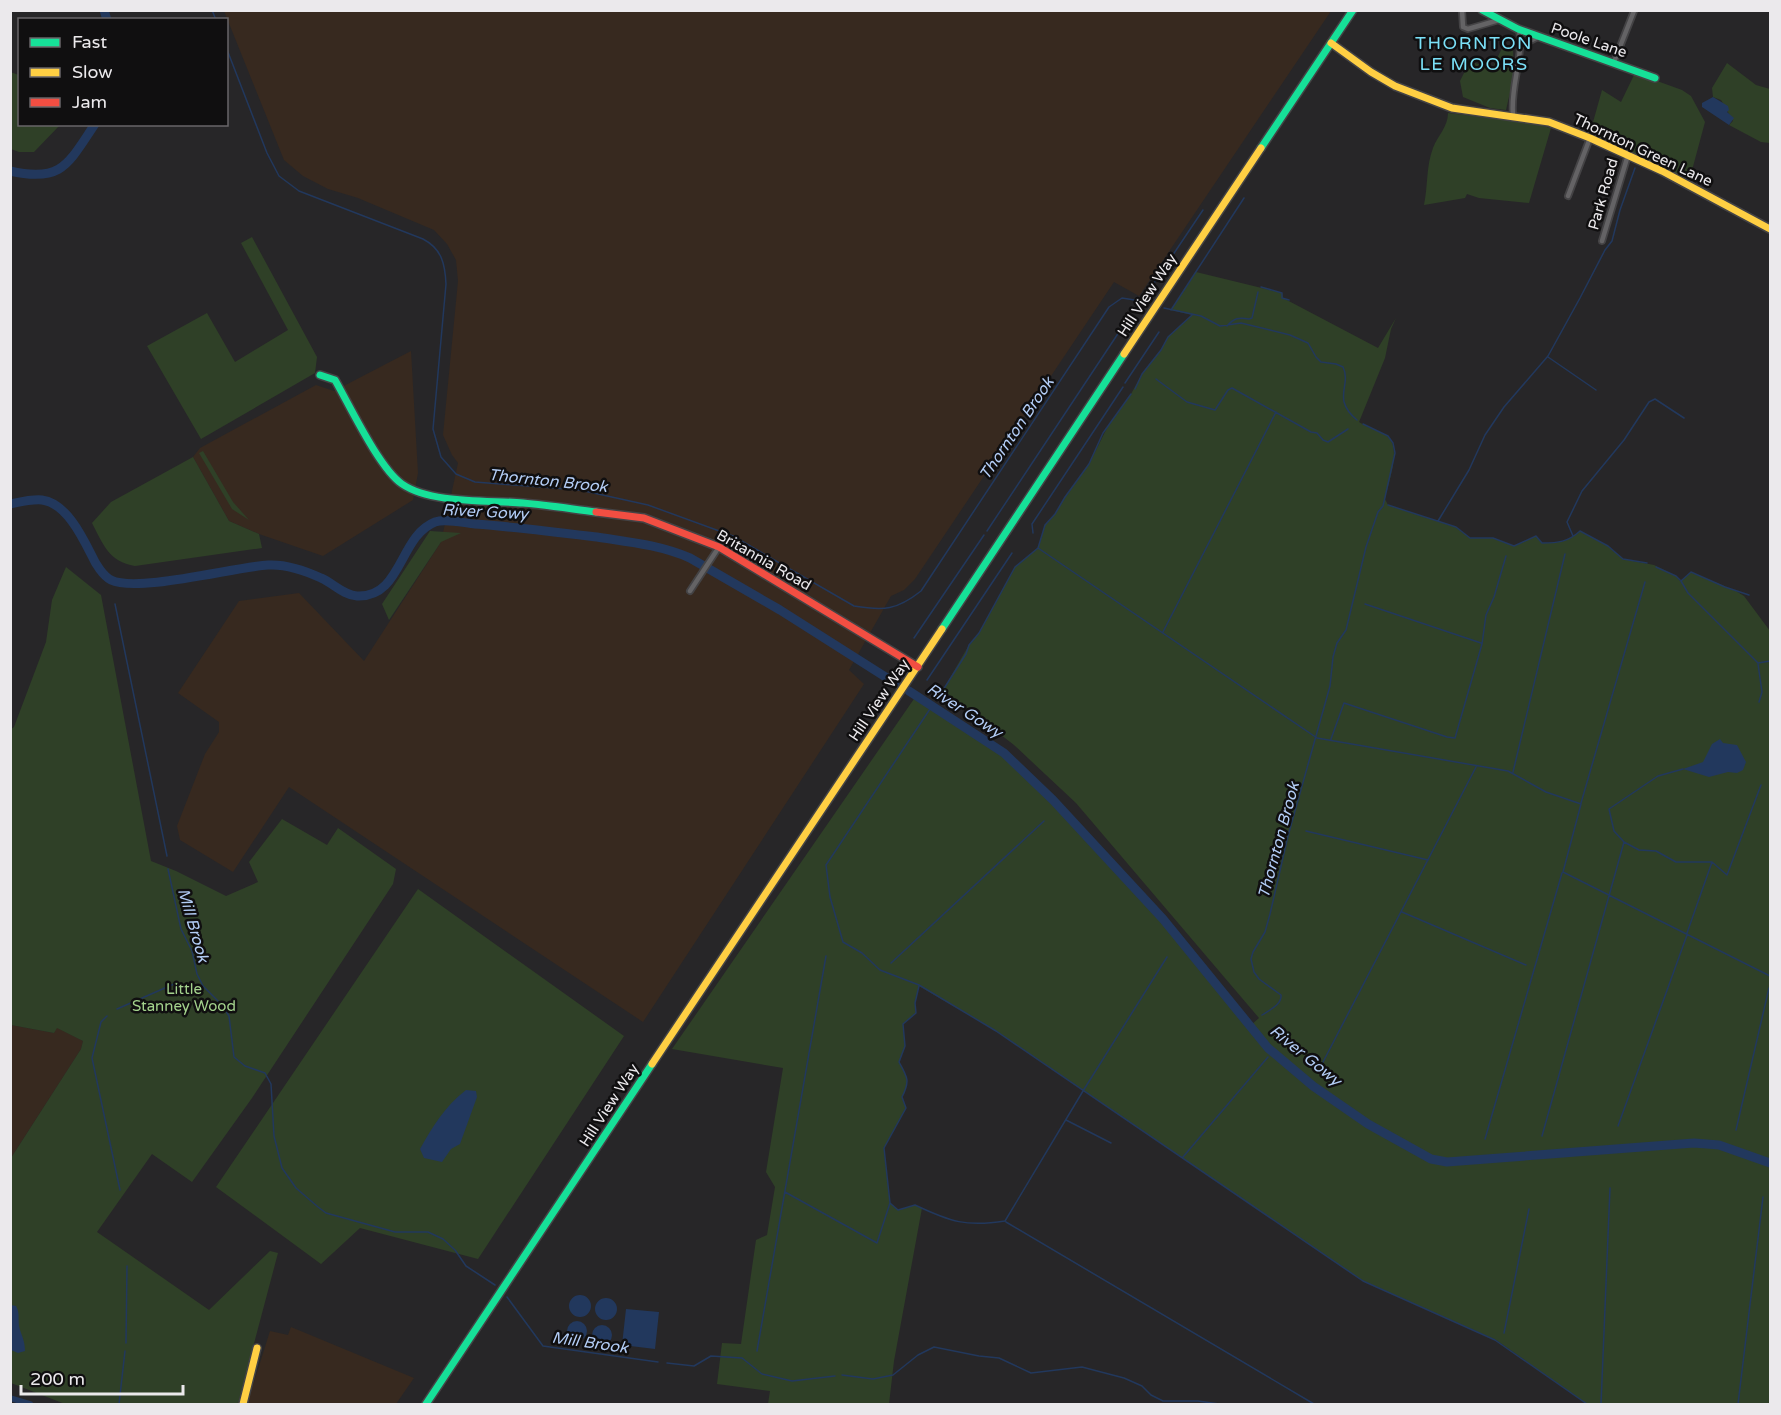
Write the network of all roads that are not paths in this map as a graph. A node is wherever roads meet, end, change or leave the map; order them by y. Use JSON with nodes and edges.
{"nodes":[{"id":1,"x":1353,"y":10,"type":"edge"},
{"id":2,"x":1462,"y":10,"type":"edge"},
{"id":3,"x":1482,"y":10,"type":"edge"},
{"id":4,"x":1634,"y":12,"type":"edge"},
{"id":5,"x":1500,"y":20,"type":"junction"},
{"id":6,"x":1518,"y":29,"type":"junction"},
{"id":7,"x":1540,"y":37,"type":"junction"},
{"id":8,"x":1331,"y":43,"type":"junction"},
{"id":9,"x":1522,"y":45,"type":"junction"},
{"id":10,"x":1614,"y":62,"type":"junction"},
{"id":11,"x":1655,"y":78,"type":"dead end"},
{"id":12,"x":1513,"y":115,"type":"junction"},
{"id":13,"x":1590,"y":138,"type":"junction"},
{"id":14,"x":1628,"y":155,"type":"junction"},
{"id":15,"x":1568,"y":196,"type":"dead end"},
{"id":16,"x":1770,"y":229,"type":"edge"},
{"id":17,"x":1602,"y":241,"type":"dead end"},
{"id":18,"x":320,"y":375,"type":"dead end"},
{"id":19,"x":719,"y":547,"type":"junction"},
{"id":20,"x":690,"y":591,"type":"dead end"},
{"id":21,"x":918,"y":667,"type":"junction"},
{"id":22,"x":257,"y":1348,"type":"dead end"},
{"id":23,"x":243,"y":1404,"type":"edge"},
{"id":24,"x":426,"y":1404,"type":"edge"}],
"edges":[{"from":1,"to":8,"type":"main road","name":"Hill View Way"},
{"from":2,"to":5,"type":"street"},
{"from":3,"to":5,"type":"main road","name":"Poole Lane"},
{"from":4,"to":10,"type":"street"},
{"from":5,"to":6,"type":"main road","name":"Poole Lane"},
{"from":6,"to":7,"type":"main road","name":"Poole Lane"},
{"from":6,"to":9,"type":"street"},
{"from":7,"to":9,"type":"street"},
{"from":7,"to":10,"type":"main road","name":"Poole Lane"},
{"from":8,"to":12,"type":"main road","name":"Thornton Green Lane"},
{"from":8,"to":21,"type":"main road","name":"Hill View Way"},
{"from":9,"to":12,"type":"street"},
{"from":10,"to":11,"type":"main road","name":"Poole Lane"},
{"from":12,"to":13,"type":"main road","name":"Thornton Green Lane"},
{"from":13,"to":14,"type":"main road","name":"Thornton Green Lane"},
{"from":13,"to":15,"type":"street"},
{"from":14,"to":16,"type":"main road","name":"Thornton Green Lane"},
{"from":14,"to":17,"type":"street","name":"Park Road"},
{"from":18,"to":19,"type":"main road","name":"Britannia Road"},
{"from":19,"to":20,"type":"street"},
{"from":19,"to":21,"type":"main road","name":"Britannia Road"},
{"from":21,"to":24,"type":"main road","name":"Hill View Way"},
{"from":22,"to":23,"type":"main road"}]}
